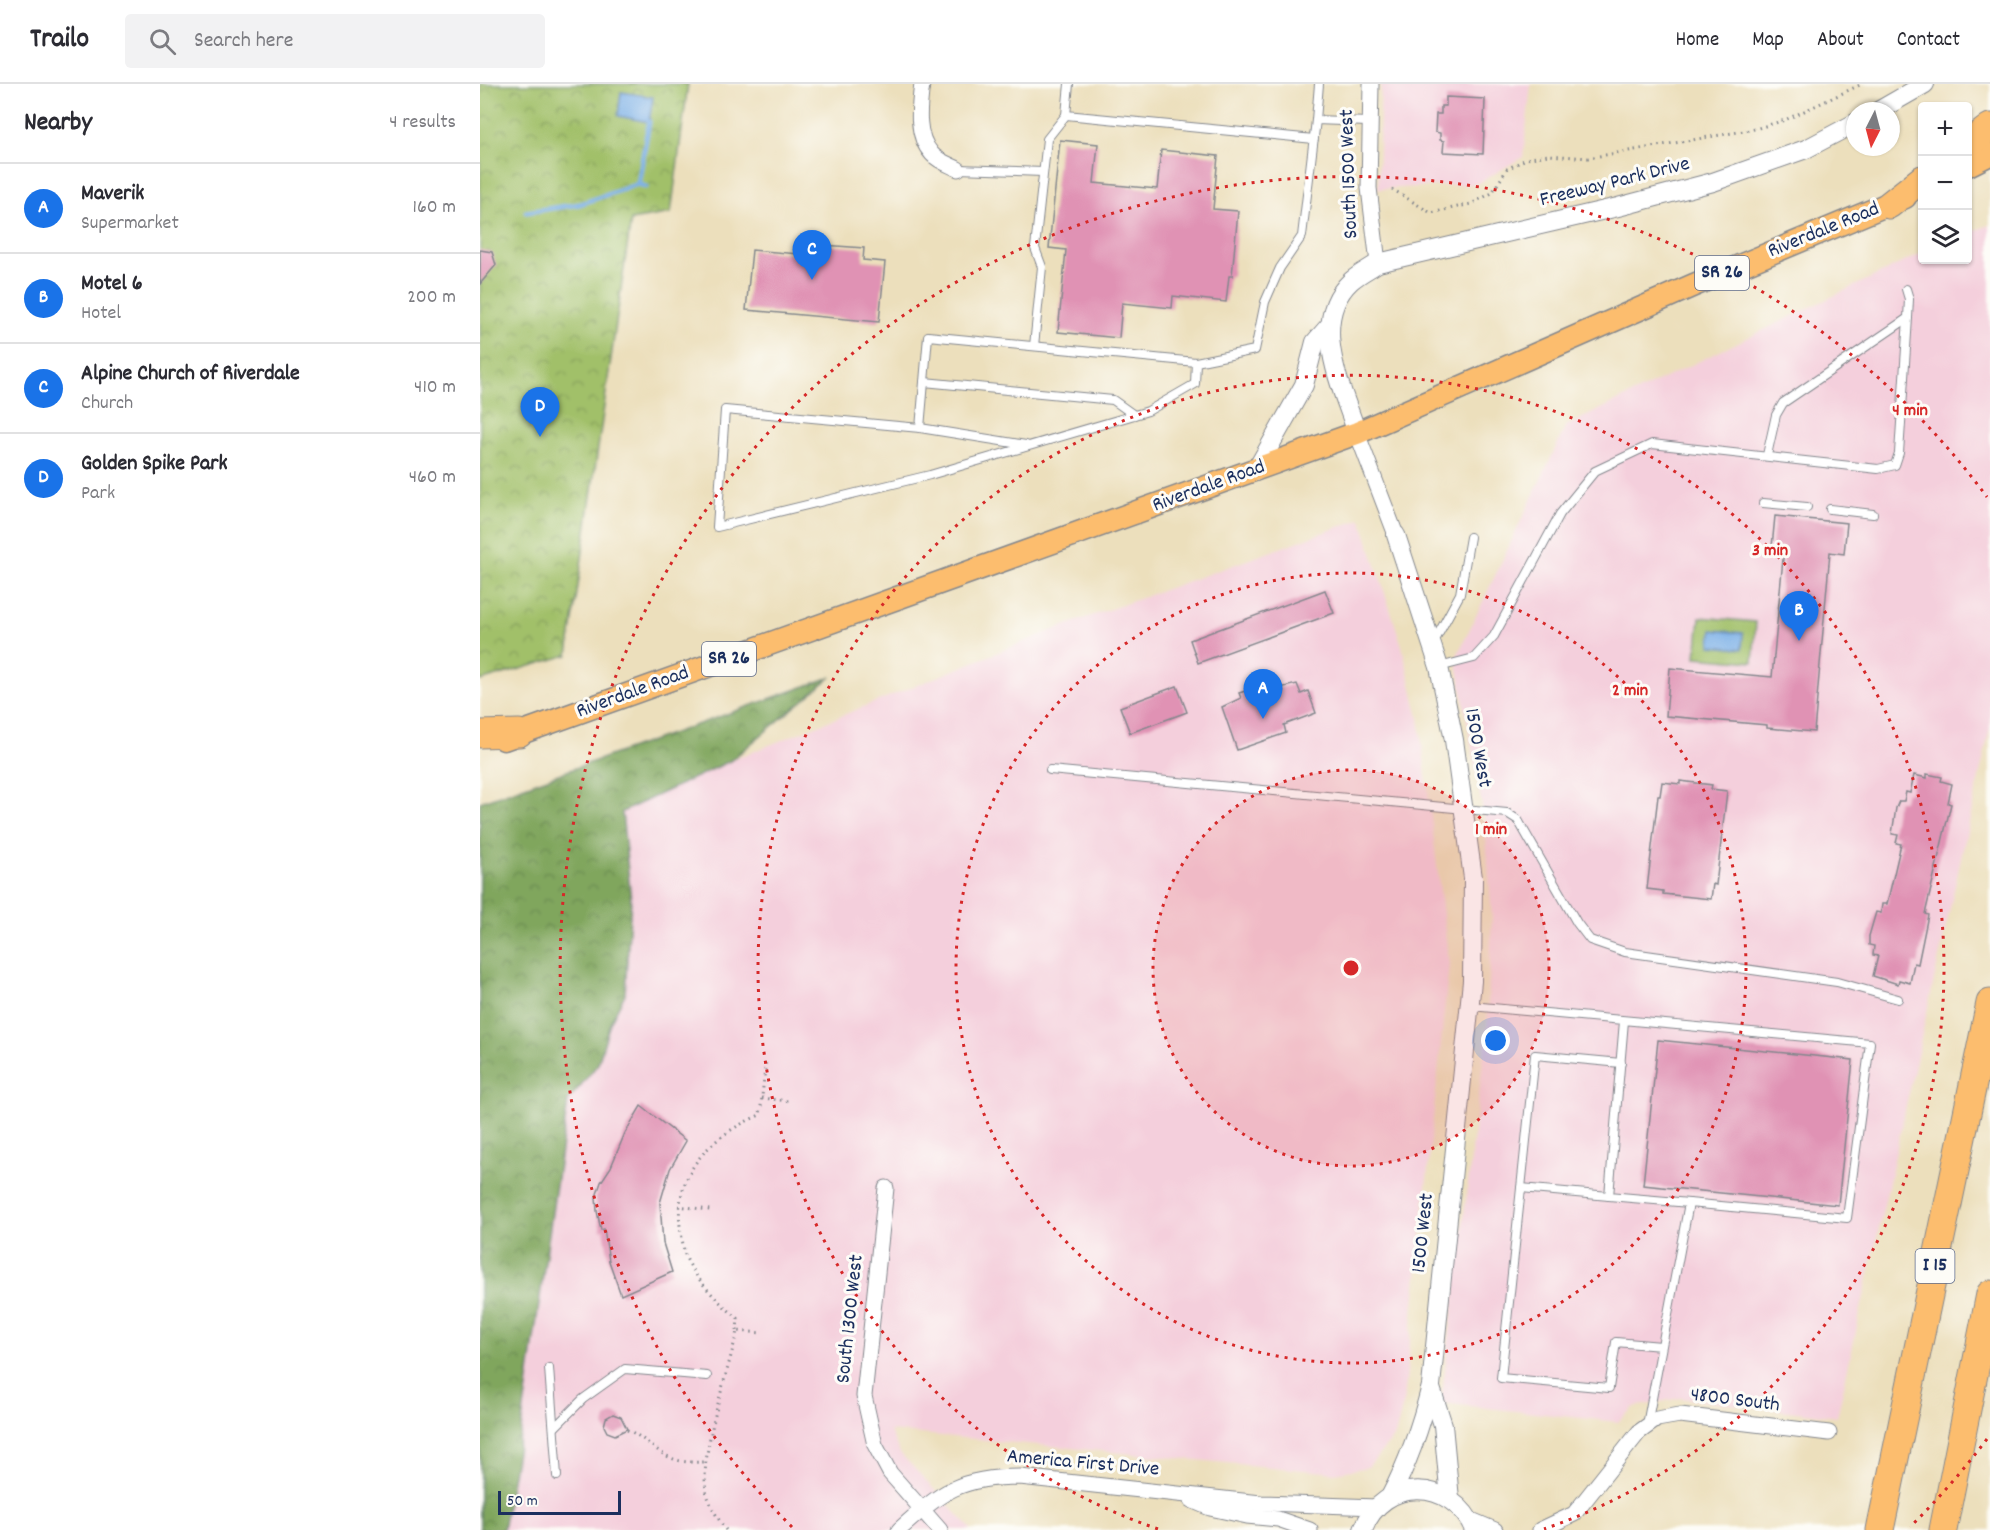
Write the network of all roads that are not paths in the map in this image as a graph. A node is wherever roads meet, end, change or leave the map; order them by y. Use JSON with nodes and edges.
{"nodes":[{"id":1,"x":922,"y":84,"type":"edge"},
{"id":2,"x":1069,"y":84,"type":"edge"},
{"id":3,"x":1319,"y":84,"type":"edge"},
{"id":4,"x":1371,"y":84,"type":"edge"},
{"id":5,"x":1925,"y":84,"type":"edge"},
{"id":6,"x":1894,"y":102,"type":"edge"},
{"id":7,"x":1066,"y":115,"type":"junction"},
{"id":8,"x":1316,"y":120,"type":"junction"},
{"id":9,"x":1368,"y":122,"type":"junction"},
{"id":10,"x":1990,"y":127,"type":"edge"},
{"id":11,"x":1846,"y":128,"type":"edge"},
{"id":12,"x":1314,"y":139,"type":"junction"},
{"id":13,"x":1972,"y":141,"type":"edge"},
{"id":14,"x":1990,"y":154,"type":"edge"},
{"id":15,"x":1972,"y":163,"type":"edge"},
{"id":16,"x":958,"y":169,"type":"joint"},
{"id":17,"x":1043,"y":172,"type":"junction"},
{"id":18,"x":1918,"y":183,"type":"edge"},
{"id":19,"x":1918,"y":190,"type":"edge"},
{"id":20,"x":1889,"y":204,"type":"junction"},
{"id":21,"x":1378,"y":263,"type":"junction"},
{"id":22,"x":1906,"y":289,"type":"dead end"},
{"id":23,"x":1908,"y":318,"type":"junction"},
{"id":24,"x":1328,"y":327,"type":"junction"},
{"id":25,"x":1034,"y":346,"type":"junction"},
{"id":26,"x":1196,"y":362,"type":"junction"},
{"id":27,"x":924,"y":382,"type":"junction"},
{"id":28,"x":1134,"y":416,"type":"junction"},
{"id":29,"x":920,"y":428,"type":"junction"},
{"id":30,"x":1357,"y":433,"type":"junction"},
{"id":31,"x":1030,"y":446,"type":"junction"},
{"id":32,"x":1767,"y":455,"type":"junction"},
{"id":33,"x":1255,"y":472,"type":"junction"},
{"id":34,"x":1763,"y":503,"type":"dead end"},
{"id":35,"x":1807,"y":507,"type":"dead end"},
{"id":36,"x":1830,"y":509,"type":"dead end"},
{"id":37,"x":1873,"y":514,"type":"dead end"},
{"id":38,"x":1396,"y":536,"type":"joint"},
{"id":39,"x":1470,"y":537,"type":"dead end"},
{"id":40,"x":1433,"y":643,"type":"junction"},
{"id":41,"x":1439,"y":667,"type":"junction"},
{"id":42,"x":519,"y":733,"type":"junction"},
{"id":43,"x":480,"y":734,"type":"edge"},
{"id":44,"x":480,"y":747,"type":"edge"},
{"id":45,"x":1050,"y":770,"type":"dead end"},
{"id":46,"x":1464,"y":810,"type":"junction"},
{"id":47,"x":1898,"y":999,"type":"dead end"},
{"id":48,"x":1990,"y":1003,"type":"edge"},
{"id":49,"x":1469,"y":1006,"type":"junction"},
{"id":50,"x":1624,"y":1021,"type":"junction"},
{"id":51,"x":1621,"y":1063,"type":"junction"},
{"id":52,"x":886,"y":1188,"type":"dead end"},
{"id":53,"x":1521,"y":1188,"type":"junction"},
{"id":54,"x":1608,"y":1196,"type":"junction"},
{"id":55,"x":1689,"y":1203,"type":"junction"},
{"id":56,"x":1990,"y":1294,"type":"edge"},
{"id":57,"x":1660,"y":1346,"type":"junction"},
{"id":58,"x":549,"y":1368,"type":"dead end"},
{"id":59,"x":707,"y":1376,"type":"dead end"},
{"id":60,"x":1431,"y":1386,"type":"junction"},
{"id":61,"x":1646,"y":1427,"type":"junction"},
{"id":62,"x":554,"y":1428,"type":"junction"},
{"id":63,"x":1830,"y":1433,"type":"dead end"},
{"id":64,"x":557,"y":1476,"type":"dead end"},
{"id":65,"x":1177,"y":1493,"type":"junction"},
{"id":66,"x":1450,"y":1499,"type":"junction"},
{"id":67,"x":1383,"y":1502,"type":"junction"},
{"id":68,"x":921,"y":1510,"type":"junction"},
{"id":69,"x":1471,"y":1524,"type":"edge"},
{"id":70,"x":899,"y":1530,"type":"edge"},
{"id":71,"x":940,"y":1530,"type":"edge"},
{"id":72,"x":1310,"y":1530,"type":"edge"},
{"id":73,"x":1363,"y":1530,"type":"edge"},
{"id":74,"x":1495,"y":1530,"type":"edge"},
{"id":75,"x":1540,"y":1530,"type":"edge"},
{"id":76,"x":1880,"y":1530,"type":"edge"},
{"id":77,"x":1943,"y":1530,"type":"edge"}],
"edges":[{"from":1,"to":16,"type":"street"},
{"from":2,"to":7,"type":"lane"},
{"from":3,"to":8,"type":"lane"},
{"from":4,"to":9,"type":"street","name":"South 1500 West"},
{"from":5,"to":6,"type":"street"},
{"from":7,"to":12,"type":"lane"},
{"from":7,"to":17,"type":"lane"},
{"from":8,"to":9,"type":"lane"},
{"from":8,"to":12,"type":"lane"},
{"from":9,"to":21,"type":"street","name":"South 1500 West"},
{"from":10,"to":13,"type":"highway"},
{"from":11,"to":21,"type":"street","name":"Freeway Park Drive"},
{"from":12,"to":26,"type":"lane"},
{"from":14,"to":15,"type":"main road"},
{"from":16,"to":17,"type":"lane"},
{"from":17,"to":25,"type":"lane"},
{"from":18,"to":20,"type":"highway"},
{"from":19,"to":20,"type":"main road","name":"Riverdale Road","number":"SR 26"},
{"from":20,"to":30,"type":"main road","name":"Riverdale Road","number":"SR 26"},
{"from":21,"to":24,"type":"street"},
{"from":22,"to":23,"type":"lane"},
{"from":23,"to":32,"type":"lane"},
{"from":23,"to":32,"type":"lane"},
{"from":24,"to":30,"type":"street","name":"1500 West"},
{"from":24,"to":33,"type":"street"},
{"from":25,"to":26,"type":"lane"},
{"from":25,"to":27,"type":"lane"},
{"from":26,"to":28,"type":"lane"},
{"from":27,"to":28,"type":"lane"},
{"from":27,"to":29,"type":"lane"},
{"from":28,"to":31,"type":"lane"},
{"from":29,"to":31,"type":"lane"},
{"from":29,"to":31,"type":"lane"},
{"from":30,"to":33,"type":"main road","name":"Riverdale Road","number":"SR 26"},
{"from":30,"to":38,"type":"street","name":"1500 West"},
{"from":32,"to":41,"type":"lane"},
{"from":33,"to":42,"type":"main road","name":"Riverdale Road","number":"SR 26"},
{"from":34,"to":35,"type":"lane"},
{"from":36,"to":37,"type":"lane"},
{"from":38,"to":40,"type":"street","name":"1500 West"},
{"from":39,"to":40,"type":"lane"},
{"from":40,"to":41,"type":"street","name":"1500 West"},
{"from":41,"to":46,"type":"street","name":"1500 West"},
{"from":42,"to":43,"type":"highway"},
{"from":42,"to":44,"type":"main road","name":"Riverdale Road","number":"SR 26"},
{"from":45,"to":46,"type":"lane"},
{"from":46,"to":47,"type":"lane"},
{"from":46,"to":49,"type":"street","name":"1500 West"},
{"from":48,"to":76,"type":"highway","number":"I 15"},
{"from":49,"to":50,"type":"lane"},
{"from":49,"to":60,"type":"street","name":"1500 West"},
{"from":50,"to":51,"type":"lane"},
{"from":50,"to":55,"type":"lane"},
{"from":51,"to":53,"type":"lane"},
{"from":51,"to":54,"type":"lane"},
{"from":52,"to":68,"type":"street","name":"South 1300 West"},
{"from":53,"to":54,"type":"lane"},
{"from":53,"to":57,"type":"lane"},
{"from":54,"to":55,"type":"lane"},
{"from":55,"to":57,"type":"lane"},
{"from":56,"to":77,"type":"highway"},
{"from":57,"to":61,"type":"lane"},
{"from":58,"to":62,"type":"lane"},
{"from":59,"to":62,"type":"lane"},
{"from":60,"to":66,"type":"street","name":"1500 West"},
{"from":60,"to":67,"type":"street","name":"1500 West"},
{"from":61,"to":63,"type":"street","name":"4800 South"},
{"from":61,"to":75,"type":"street","name":"4800 South"},
{"from":62,"to":64,"type":"lane"},
{"from":65,"to":67,"type":"street","name":"America First Drive"},
{"from":65,"to":68,"type":"street","name":"America First Drive"},
{"from":65,"to":72,"type":"street","name":"America First Drive"},
{"from":66,"to":67,"type":"street"},
{"from":66,"to":69,"type":"street"},
{"from":67,"to":73,"type":"street","name":"1500 West"},
{"from":68,"to":70,"type":"street","name":"America First Drive"},
{"from":68,"to":71,"type":"street","name":"South 1300 West"},
{"from":69,"to":74,"type":"street"}]}
